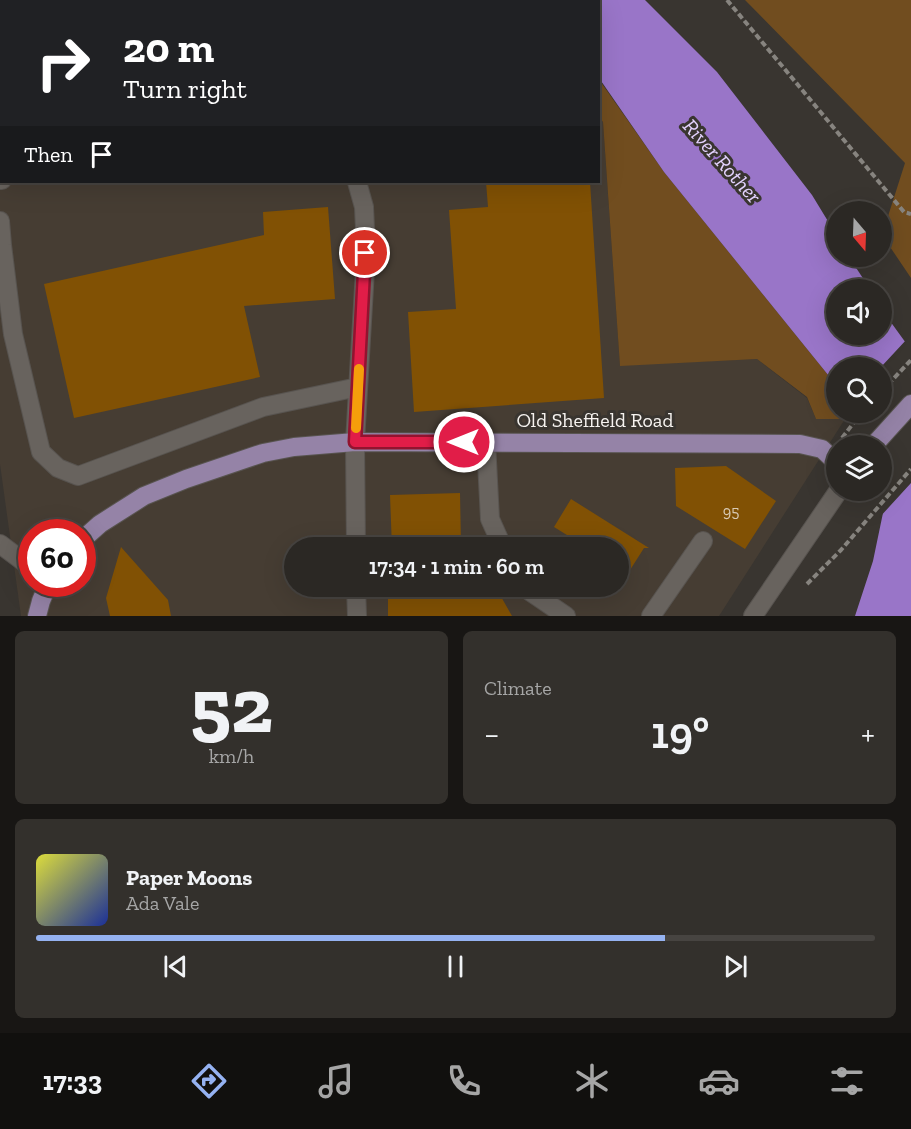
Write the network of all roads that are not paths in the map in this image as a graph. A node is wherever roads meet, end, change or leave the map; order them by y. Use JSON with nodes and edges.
{"nodes":[{"id":1,"x":357,"y":183,"type":"edge"},
{"id":2,"x":0,"y":220,"type":"edge"},
{"id":3,"x":358,"y":387,"type":"junction"},
{"id":4,"x":911,"y":404,"type":"edge"},
{"id":5,"x":883,"y":435,"type":"edge"},
{"id":6,"x":355,"y":442,"type":"junction"},
{"id":7,"x":486,"y":442,"type":"junction"},
{"id":8,"x":826,"y":453,"type":"edge"},
{"id":9,"x":831,"y":501,"type":"edge"},
{"id":10,"x":96,"y":528,"type":"edge"},
{"id":11,"x":356,"y":537,"type":"edge"},
{"id":12,"x":498,"y":537,"type":"edge"},
{"id":13,"x":703,"y":541,"type":"dead end"},
{"id":14,"x":0,"y":544,"type":"edge"},
{"id":15,"x":18,"y":558,"type":"edge"},
{"id":16,"x":43,"y":597,"type":"edge"},
{"id":17,"x":356,"y":597,"type":"edge"},
{"id":18,"x":538,"y":597,"type":"edge"},
{"id":19,"x":37,"y":616,"type":"edge"},
{"id":20,"x":357,"y":616,"type":"edge"},
{"id":21,"x":566,"y":616,"type":"edge"},
{"id":22,"x":651,"y":616,"type":"edge"},
{"id":23,"x":753,"y":616,"type":"edge"}],
"edges":[{"from":1,"to":3,"type":"street"},
{"from":2,"to":3,"type":"street"},
{"from":3,"to":6,"type":"street"},
{"from":4,"to":5,"type":"main road"},
{"from":6,"to":7,"type":"main road","name":"Old Sheffield Road"},
{"from":6,"to":10,"type":"main road","name":"Old Sheffield Road"},
{"from":6,"to":11,"type":"street"},
{"from":7,"to":8,"type":"main road","name":"Old Sheffield Road"},
{"from":7,"to":12,"type":"street"},
{"from":9,"to":23,"type":"street"},
{"from":13,"to":22,"type":"street"},
{"from":14,"to":15,"type":"street"},
{"from":16,"to":19,"type":"main road"},
{"from":17,"to":20,"type":"street"},
{"from":18,"to":21,"type":"street"}]}
